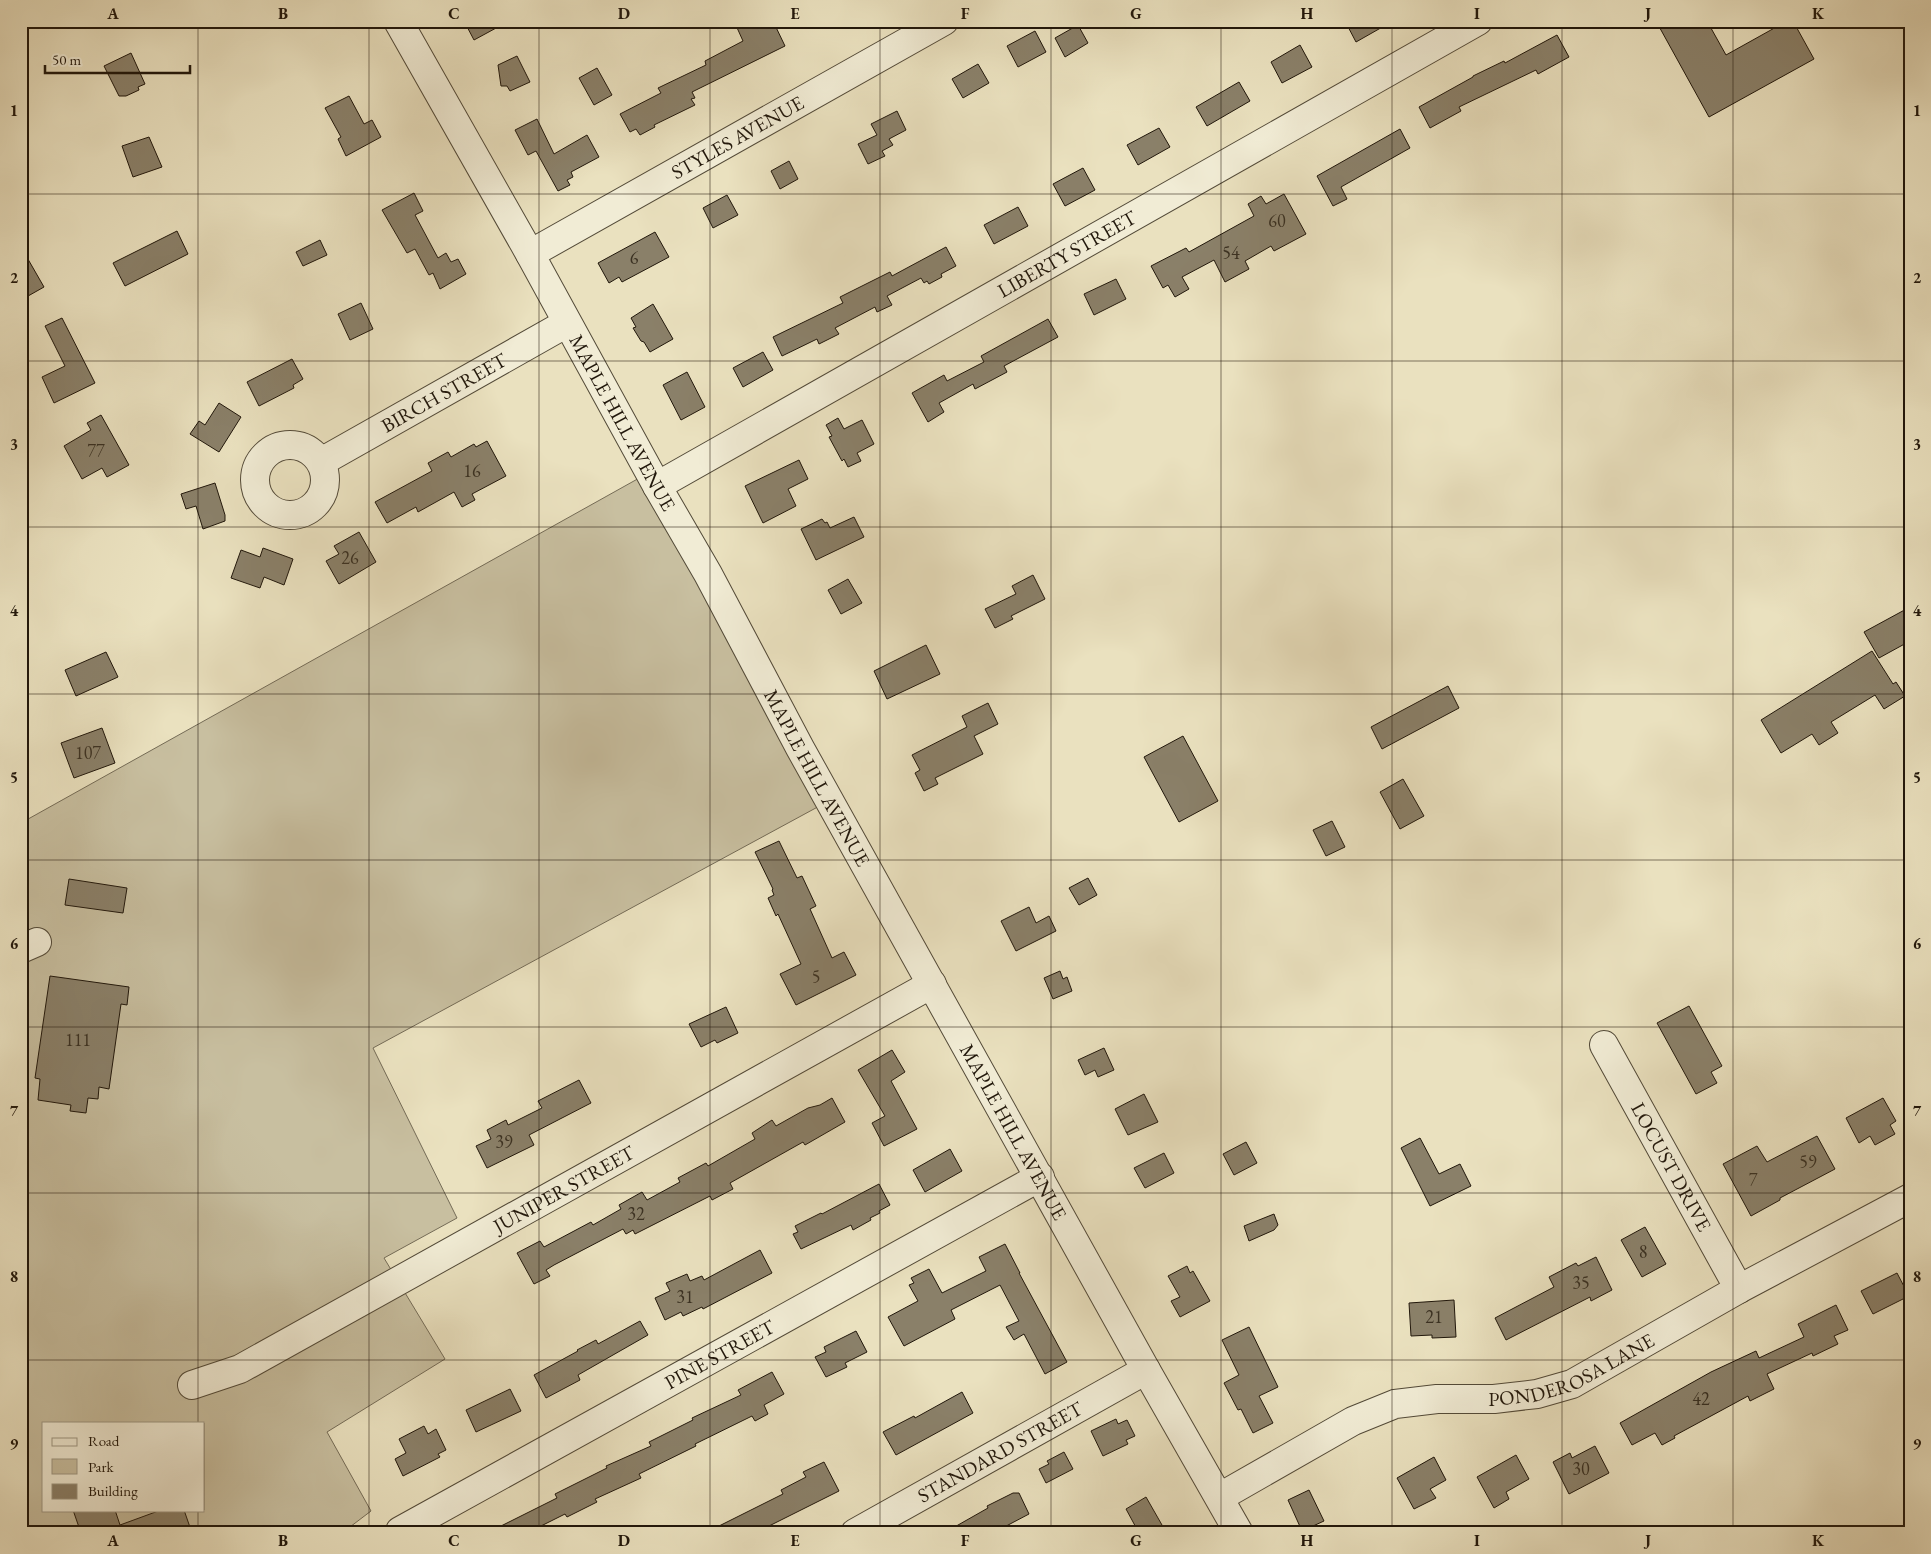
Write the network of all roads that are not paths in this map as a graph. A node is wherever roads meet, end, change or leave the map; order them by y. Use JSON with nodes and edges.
{"nodes":[{"id":1,"x":398,"y":21,"type":"edge"},
{"id":2,"x":944,"y":21,"type":"edge"},
{"id":3,"x":1468,"y":24,"type":"edge"},
{"id":4,"x":530,"y":254,"type":"junction"},
{"id":5,"x":567,"y":323,"type":"junction"},
{"id":6,"x":321,"y":462,"type":"dead end"},
{"id":7,"x":657,"y":486,"type":"junction"},
{"id":8,"x":932,"y":984,"type":"junction"},
{"id":9,"x":1604,"y":1045,"type":"dead end"},
{"id":10,"x":1040,"y":1177,"type":"junction"},
{"id":11,"x":1910,"y":1198,"type":"edge"},
{"id":12,"x":1739,"y":1289,"type":"junction"},
{"id":13,"x":1146,"y":1370,"type":"junction"},
{"id":14,"x":192,"y":1385,"type":"dead end"},
{"id":15,"x":1220,"y":1497,"type":"junction"},
{"id":16,"x":400,"y":1531,"type":"dead end"},
{"id":17,"x":855,"y":1533,"type":"edge"},
{"id":18,"x":1239,"y":1533,"type":"edge"}],
"edges":[{"from":1,"to":4,"type":"street","name":"MAPLE HILL AVENUE"},
{"from":2,"to":4,"type":"street","name":"STYLES AVENUE"},
{"from":3,"to":7,"type":"street","name":"LIBERTY STREET"},
{"from":4,"to":5,"type":"street","name":"MAPLE HILL AVENUE"},
{"from":5,"to":6,"type":"street","name":"BIRCH STREET"},
{"from":5,"to":7,"type":"street","name":"MAPLE HILL AVENUE"},
{"from":7,"to":8,"type":"street","name":"MAPLE HILL AVENUE"},
{"from":8,"to":10,"type":"street","name":"MAPLE HILL AVENUE"},
{"from":8,"to":14,"type":"street","name":"JUNIPER STREET"},
{"from":9,"to":12,"type":"street","name":"LOCUST DRIVE"},
{"from":10,"to":13,"type":"street","name":"MAPLE HILL AVENUE"},
{"from":10,"to":16,"type":"street","name":"PINE STREET"},
{"from":11,"to":12,"type":"street","name":"PONDEROSA LANE"},
{"from":12,"to":15,"type":"street","name":"PONDEROSA LANE"},
{"from":13,"to":15,"type":"street","name":"MAPLE HILL AVENUE"},
{"from":13,"to":17,"type":"street","name":"STANDARD STREET"},
{"from":15,"to":18,"type":"street","name":"MAPLE HILL AVENUE"}]}
